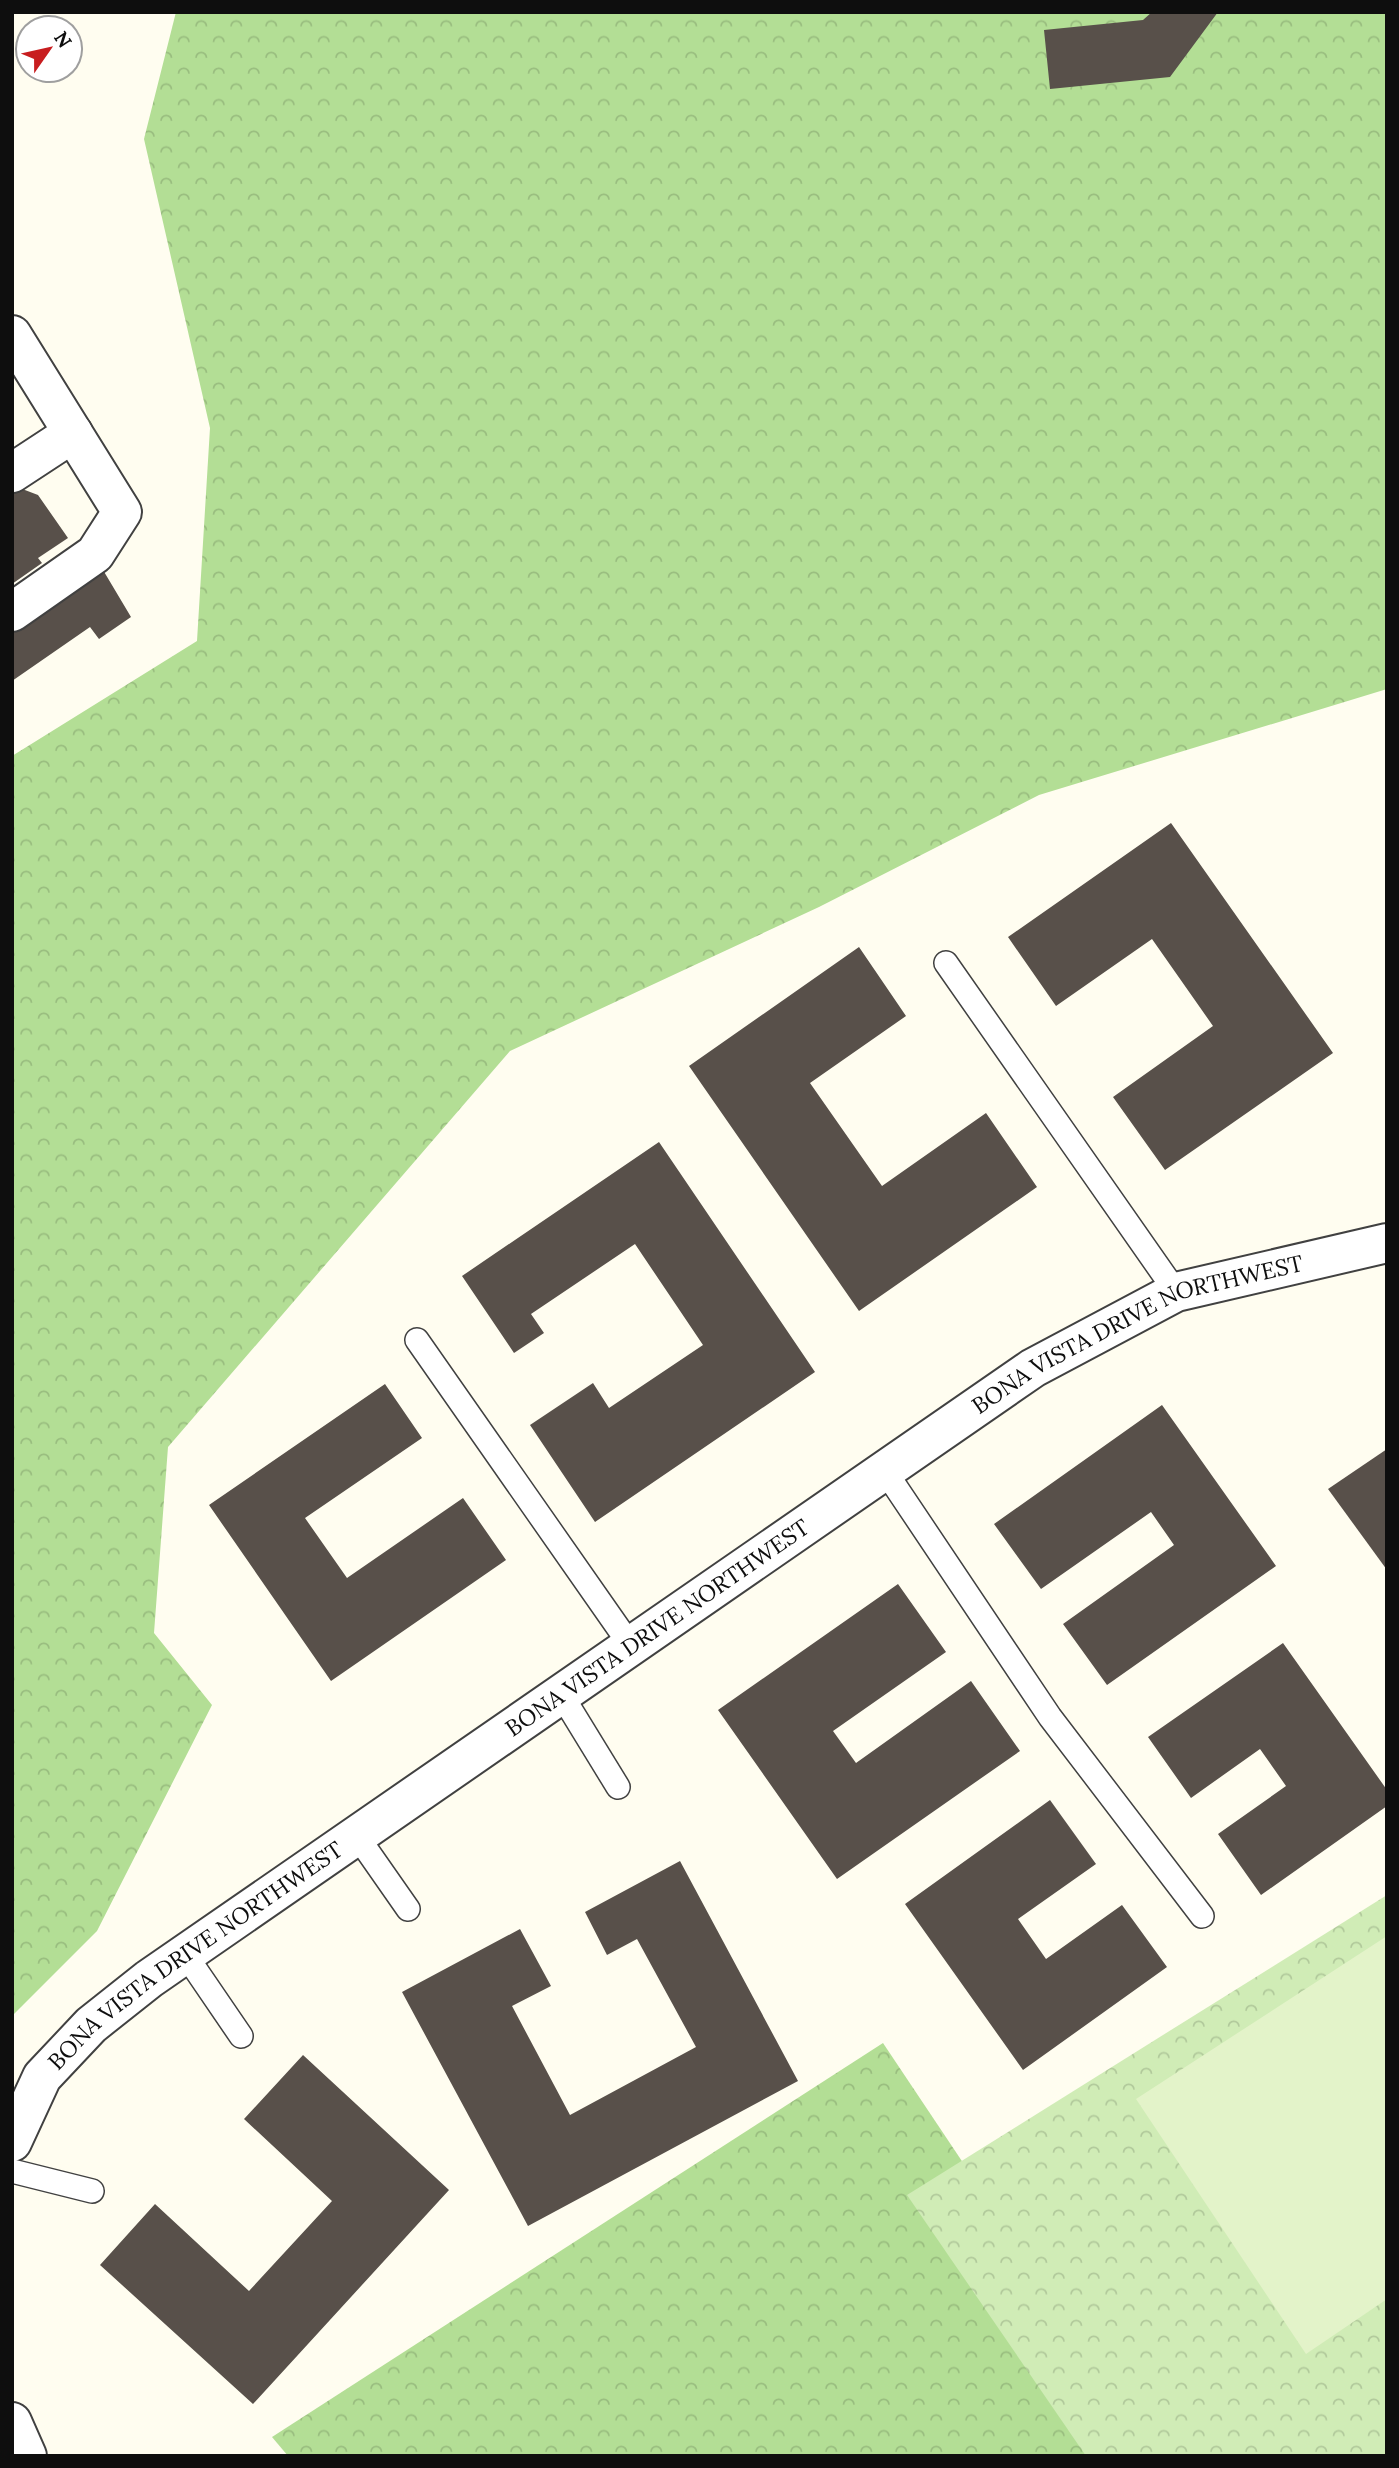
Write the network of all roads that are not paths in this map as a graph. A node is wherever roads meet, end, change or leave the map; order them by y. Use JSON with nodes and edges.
{"nodes":[{"id":1,"x":12,"y":335,"type":"edge"},
{"id":2,"x":73,"y":433,"type":"junction"},
{"id":3,"x":12,"y":473,"type":"edge"},
{"id":4,"x":12,"y":611,"type":"edge"},
{"id":5,"x":946,"y":963,"type":"dead end"},
{"id":6,"x":1387,"y":1243,"type":"edge"},
{"id":7,"x":1176,"y":1292,"type":"junction"},
{"id":8,"x":417,"y":1340,"type":"dead end"},
{"id":9,"x":885,"y":1471,"type":"junction"},
{"id":10,"x":631,"y":1646,"type":"junction"},
{"id":11,"x":561,"y":1694,"type":"junction"},
{"id":12,"x":618,"y":1787,"type":"dead end"},
{"id":13,"x":357,"y":1836,"type":"junction"},
{"id":14,"x":408,"y":1909,"type":"dead end"},
{"id":15,"x":1202,"y":1916,"type":"dead end"},
{"id":16,"x":185,"y":1954,"type":"junction"},
{"id":17,"x":241,"y":2036,"type":"dead end"},
{"id":18,"x":12,"y":2142,"type":"edge"},
{"id":19,"x":12,"y":2171,"type":"edge"},
{"id":20,"x":92,"y":2191,"type":"dead end"},
{"id":21,"x":12,"y":2422,"type":"edge"},
{"id":22,"x":27,"y":2456,"type":"edge"}],
"edges":[{"from":1,"to":2,"type":"street"},
{"from":2,"to":3,"type":"street"},
{"from":2,"to":4,"type":"street"},
{"from":5,"to":7,"type":"lane"},
{"from":6,"to":7,"type":"street","name":"BONA VISTA DRIVE NORTHWEST"},
{"from":7,"to":9,"type":"street","name":"BONA VISTA DRIVE NORTHWEST"},
{"from":8,"to":10,"type":"lane"},
{"from":9,"to":10,"type":"street","name":"BONA VISTA DRIVE NORTHWEST"},
{"from":9,"to":15,"type":"lane"},
{"from":10,"to":11,"type":"street","name":"BONA VISTA DRIVE NORTHWEST"},
{"from":11,"to":12,"type":"lane"},
{"from":11,"to":13,"type":"street","name":"BONA VISTA DRIVE NORTHWEST"},
{"from":13,"to":14,"type":"lane"},
{"from":13,"to":16,"type":"street","name":"BONA VISTA DRIVE NORTHWEST"},
{"from":16,"to":17,"type":"lane"},
{"from":16,"to":18,"type":"street","name":"BONA VISTA DRIVE NORTHWEST"},
{"from":19,"to":20,"type":"lane"},
{"from":21,"to":22,"type":"street"}]}
